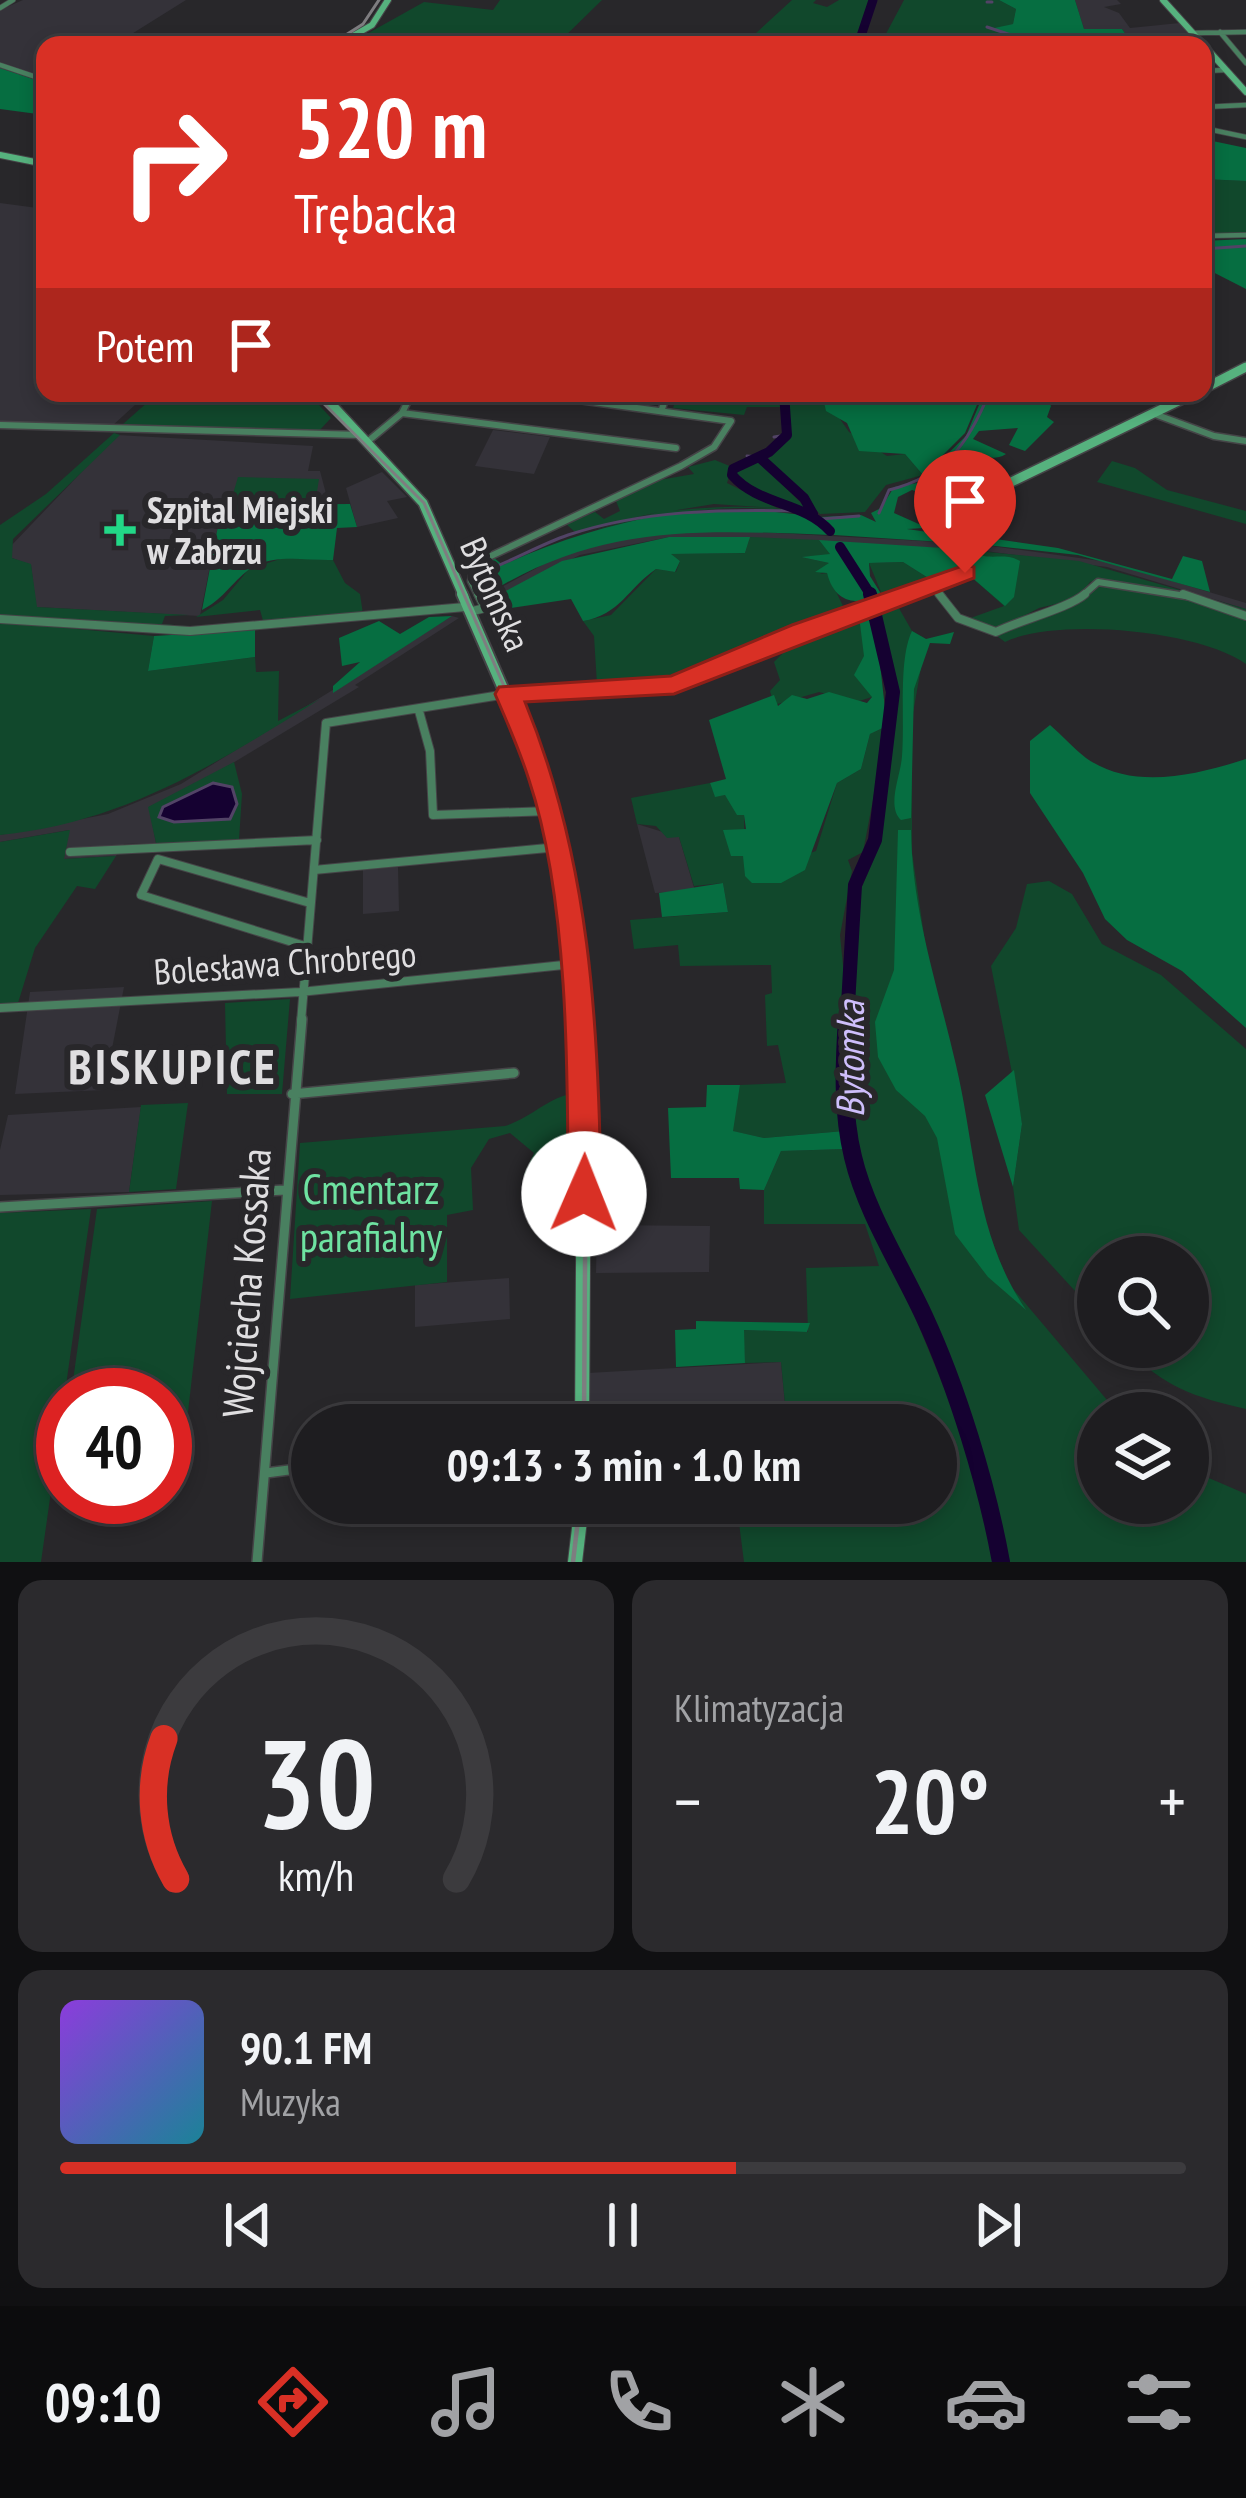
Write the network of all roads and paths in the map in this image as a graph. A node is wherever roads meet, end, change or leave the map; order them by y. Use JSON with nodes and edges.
{"nodes":[{"id":1,"x":14,"y":0,"type":"edge"},
{"id":2,"x":388,"y":0,"type":"edge"},
{"id":3,"x":1163,"y":0,"type":"edge"},
{"id":4,"x":0,"y":8,"type":"edge"},
{"id":5,"x":1220,"y":32,"type":"junction"},
{"id":6,"x":1246,"y":32,"type":"edge"},
{"id":7,"x":1193,"y":33,"type":"junction"},
{"id":8,"x":353,"y":36,"type":"edge"},
{"id":9,"x":1195,"y":36,"type":"edge"},
{"id":10,"x":1234,"y":49,"type":"junction"},
{"id":11,"x":1212,"y":51,"type":"edge"},
{"id":12,"x":1212,"y":57,"type":"edge"},
{"id":13,"x":1246,"y":64,"type":"edge"},
{"id":14,"x":0,"y":65,"type":"edge"},
{"id":15,"x":1226,"y":70,"type":"junction"},
{"id":16,"x":1212,"y":71,"type":"edge"},
{"id":17,"x":36,"y":77,"type":"edge"},
{"id":18,"x":1244,"y":88,"type":"edge"},
{"id":19,"x":1246,"y":105,"type":"edge"},
{"id":20,"x":1212,"y":107,"type":"edge"},
{"id":21,"x":1212,"y":130,"type":"edge"},
{"id":22,"x":1246,"y":137,"type":"edge"},
{"id":23,"x":0,"y":155,"type":"edge"},
{"id":24,"x":36,"y":162,"type":"edge"},
{"id":25,"x":1246,"y":235,"type":"edge"},
{"id":26,"x":1212,"y":236,"type":"edge"},
{"id":27,"x":1246,"y":367,"type":"edge"},
{"id":28,"x":1212,"y":384,"type":"edge"},
{"id":29,"x":329,"y":402,"type":"edge"},
{"id":30,"x":408,"y":402,"type":"edge"},
{"id":31,"x":603,"y":402,"type":"edge"},
{"id":32,"x":664,"y":402,"type":"edge"},
{"id":33,"x":1176,"y":402,"type":"edge"},
{"id":34,"x":662,"y":409,"type":"junction"},
{"id":35,"x":402,"y":413,"type":"junction"},
{"id":36,"x":1152,"y":413,"type":"junction"},
{"id":37,"x":0,"y":425,"type":"edge"},
{"id":38,"x":364,"y":439,"type":"junction"},
{"id":39,"x":1246,"y":441,"type":"edge"},
{"id":40,"x":676,"y":448,"type":"dead end"},
{"id":41,"x":934,"y":586,"type":"junction"},
{"id":42,"x":466,"y":610,"type":"junction"},
{"id":43,"x":1246,"y":616,"type":"edge"},
{"id":44,"x":0,"y":620,"type":"edge"},
{"id":45,"x":508,"y":694,"type":"junction"},
{"id":46,"x":419,"y":710,"type":"junction"},
{"id":47,"x":550,"y":811,"type":"junction"},
{"id":48,"x":317,"y":840,"type":"junction"},
{"id":49,"x":558,"y":847,"type":"junction"},
{"id":50,"x":70,"y":853,"type":"dead end"},
{"id":51,"x":314,"y":870,"type":"junction"},
{"id":52,"x":310,"y":902,"type":"junction"},
{"id":53,"x":305,"y":946,"type":"junction"},
{"id":54,"x":573,"y":964,"type":"junction"},
{"id":55,"x":300,"y":992,"type":"junction"},
{"id":56,"x":0,"y":1008,"type":"edge"},
{"id":57,"x":514,"y":1073,"type":"dead end"},
{"id":58,"x":292,"y":1094,"type":"junction"},
{"id":59,"x":284,"y":1190,"type":"junction"},
{"id":60,"x":0,"y":1207,"type":"edge"},
{"id":61,"x":581,"y":1404,"type":"edge"},
{"id":62,"x":291,"y":1470,"type":"edge"},
{"id":63,"x":266,"y":1473,"type":"junction"},
{"id":64,"x":580,"y":1524,"type":"edge"},
{"id":65,"x":257,"y":1562,"type":"edge"},
{"id":66,"x":575,"y":1562,"type":"edge"}],
"edges":[{"from":1,"to":4,"type":"street"},
{"from":2,"to":8,"type":"street"},
{"from":3,"to":7,"type":"street"},
{"from":5,"to":6,"type":"street"},
{"from":5,"to":7,"type":"street"},
{"from":5,"to":10,"type":"street"},
{"from":7,"to":9,"type":"street"},
{"from":10,"to":11,"type":"street"},
{"from":10,"to":13,"type":"street"},
{"from":12,"to":15,"type":"street"},
{"from":14,"to":17,"type":"street"},
{"from":15,"to":16,"type":"street"},
{"from":15,"to":18,"type":"street"},
{"from":19,"to":20,"type":"street"},
{"from":21,"to":22,"type":"street"},
{"from":23,"to":24,"type":"street"},
{"from":25,"to":26,"type":"street"},
{"from":27,"to":28,"type":"street"},
{"from":29,"to":38,"type":"street","name":"Bytomska"},
{"from":30,"to":35,"type":"street"},
{"from":31,"to":34,"type":"street"},
{"from":32,"to":34,"type":"street"},
{"from":33,"to":36,"type":"street"},
{"from":34,"to":42,"type":"street"},
{"from":35,"to":38,"type":"street"},
{"from":35,"to":40,"type":"street"},
{"from":36,"to":39,"type":"street"},
{"from":36,"to":41,"type":"street"},
{"from":37,"to":38,"type":"street"},
{"from":38,"to":42,"type":"street","name":"Bytomska"},
{"from":41,"to":43,"type":"street"},
{"from":41,"to":45,"type":"street"},
{"from":42,"to":44,"type":"street"},
{"from":42,"to":45,"type":"street","name":"Bytomska"},
{"from":45,"to":46,"type":"street"},
{"from":45,"to":47,"type":"street","name":"Bytomska"},
{"from":46,"to":47,"type":"street"},
{"from":46,"to":48,"type":"street","name":"Wojciecha Kossaka"},
{"from":47,"to":49,"type":"street","name":"Bytomska"},
{"from":48,"to":50,"type":"street"},
{"from":48,"to":51,"type":"street","name":"Wojciecha Kossaka"},
{"from":49,"to":51,"type":"street"},
{"from":49,"to":54,"type":"street","name":"Bytomska"},
{"from":51,"to":52,"type":"street","name":"Wojciecha Kossaka"},
{"from":52,"to":53,"type":"street","name":"Wojciecha Kossaka"},
{"from":52,"to":53,"type":"street"},
{"from":53,"to":55,"type":"street","name":"Wojciecha Kossaka"},
{"from":54,"to":55,"type":"street","name":"Bolesława Chrobrego"},
{"from":54,"to":61,"type":"street","name":"Bytomska"},
{"from":55,"to":56,"type":"street","name":"Bolesława Chrobrego"},
{"from":55,"to":58,"type":"street","name":"Wojciecha Kossaka"},
{"from":57,"to":58,"type":"street"},
{"from":58,"to":59,"type":"street","name":"Wojciecha Kossaka"},
{"from":59,"to":60,"type":"street"},
{"from":59,"to":63,"type":"street","name":"Wojciecha Kossaka"},
{"from":62,"to":63,"type":"street"},
{"from":63,"to":65,"type":"street","name":"Wojciecha Kossaka"},
{"from":64,"to":66,"type":"street"}]}
